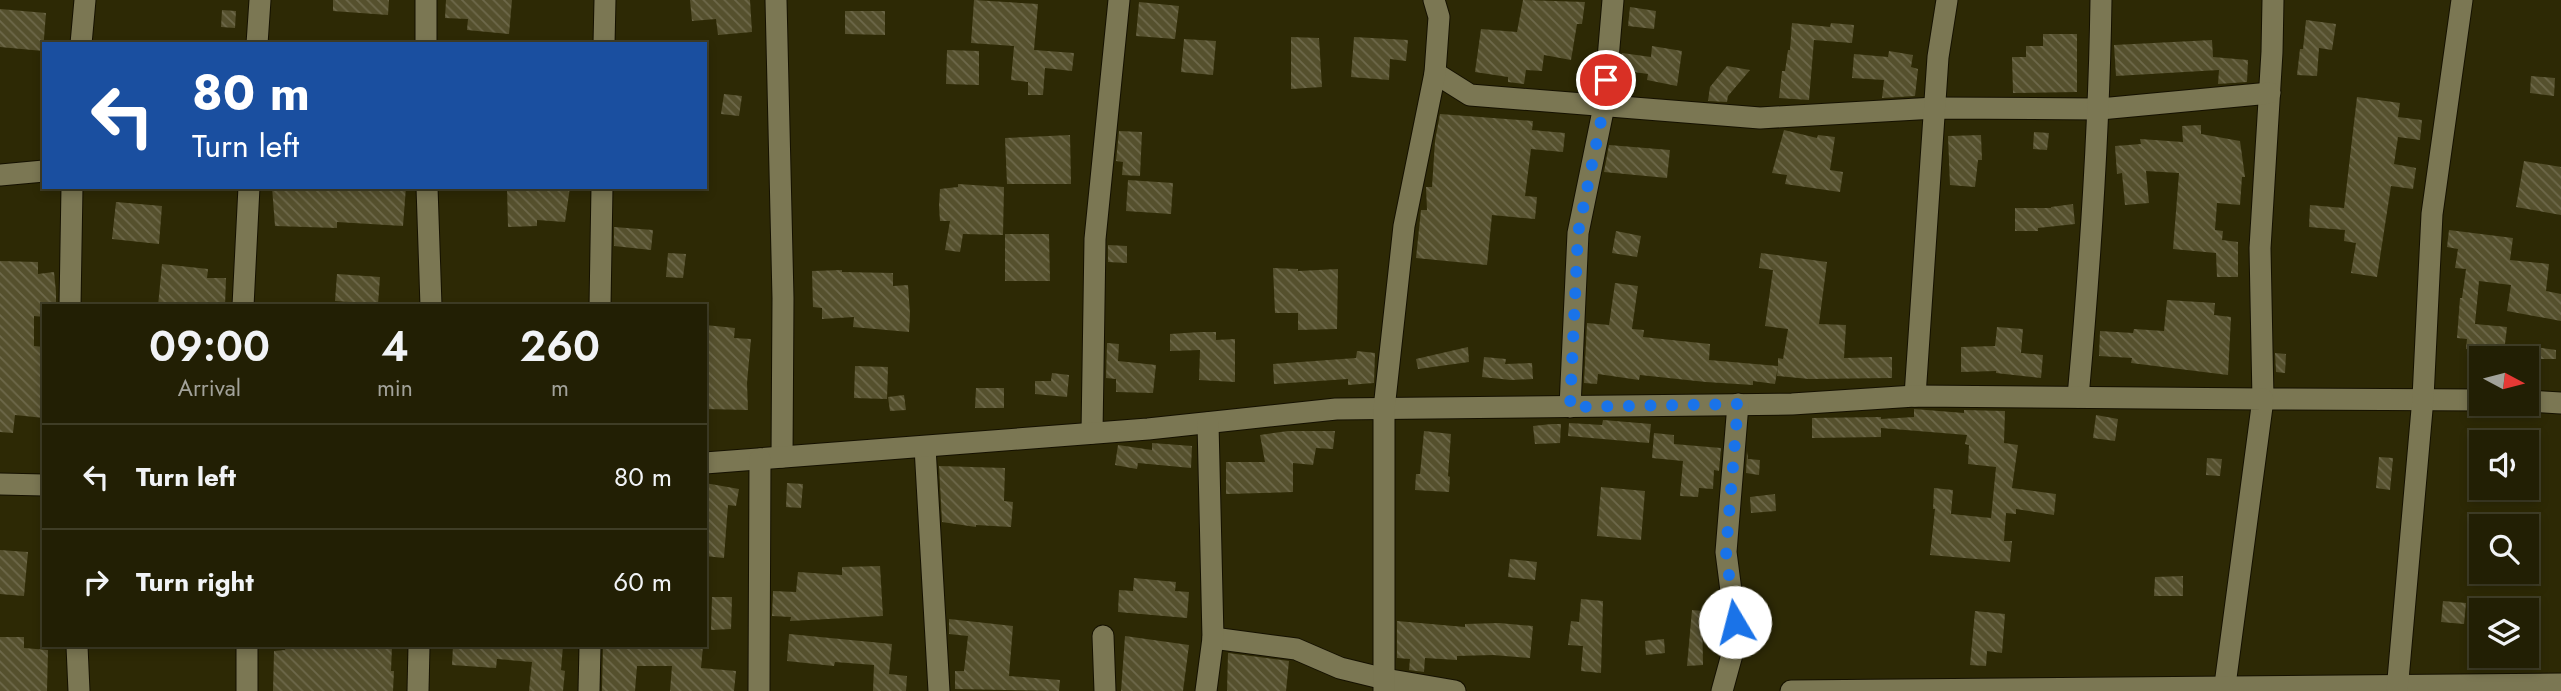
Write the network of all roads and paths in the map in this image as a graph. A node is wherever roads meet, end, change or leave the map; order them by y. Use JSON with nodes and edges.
{"nodes":[{"id":1,"x":85,"y":0,"type":"edge"},
{"id":2,"x":260,"y":0,"type":"edge"},
{"id":3,"x":426,"y":0,"type":"edge"},
{"id":4,"x":605,"y":0,"type":"edge"},
{"id":5,"x":776,"y":0,"type":"edge"},
{"id":6,"x":1119,"y":0,"type":"edge"},
{"id":7,"x":1434,"y":0,"type":"edge"},
{"id":8,"x":1614,"y":0,"type":"edge"},
{"id":9,"x":1947,"y":0,"type":"edge"},
{"id":10,"x":2101,"y":0,"type":"edge"},
{"id":11,"x":2273,"y":0,"type":"edge"},
{"id":12,"x":2462,"y":0,"type":"edge"},
{"id":13,"x":82,"y":42,"type":"edge"},
{"id":14,"x":257,"y":42,"type":"edge"},
{"id":15,"x":426,"y":42,"type":"edge"},
{"id":16,"x":604,"y":42,"type":"edge"},
{"id":17,"x":1435,"y":73,"type":"junction"},
{"id":18,"x":2270,"y":93,"type":"junction"},
{"id":19,"x":1604,"y":106,"type":"junction"},
{"id":20,"x":1935,"y":108,"type":"junction"},
{"id":21,"x":2099,"y":109,"type":"junction"},
{"id":22,"x":42,"y":171,"type":"edge"},
{"id":23,"x":0,"y":175,"type":"edge"},
{"id":24,"x":72,"y":189,"type":"edge"},
{"id":25,"x":249,"y":189,"type":"edge"},
{"id":26,"x":427,"y":189,"type":"edge"},
{"id":27,"x":602,"y":189,"type":"edge"},
{"id":28,"x":70,"y":304,"type":"edge"},
{"id":29,"x":243,"y":304,"type":"edge"},
{"id":30,"x":431,"y":304,"type":"edge"},
{"id":31,"x":600,"y":304,"type":"edge"},
{"id":32,"x":1915,"y":396,"type":"junction"},
{"id":33,"x":2078,"y":397,"type":"junction"},
{"id":34,"x":2423,"y":398,"type":"junction"},
{"id":35,"x":2263,"y":399,"type":"junction"},
{"id":36,"x":2469,"y":400,"type":"edge"},
{"id":37,"x":2539,"y":401,"type":"edge"},
{"id":38,"x":2561,"y":402,"type":"edge"},
{"id":39,"x":1738,"y":404,"type":"junction"},
{"id":40,"x":1570,"y":407,"type":"junction"},
{"id":41,"x":1384,"y":410,"type":"junction"},
{"id":42,"x":1208,"y":423,"type":"junction"},
{"id":43,"x":1093,"y":433,"type":"junction"},
{"id":44,"x":925,"y":447,"type":"junction"},
{"id":45,"x":782,"y":457,"type":"junction"},
{"id":46,"x":760,"y":458,"type":"junction"},
{"id":47,"x":707,"y":463,"type":"edge"},
{"id":48,"x":0,"y":484,"type":"edge"},
{"id":49,"x":42,"y":485,"type":"edge"},
{"id":50,"x":1103,"y":636,"type":"dead end"},
{"id":51,"x":1213,"y":638,"type":"junction"},
{"id":52,"x":77,"y":647,"type":"edge"},
{"id":53,"x":247,"y":647,"type":"edge"},
{"id":54,"x":419,"y":647,"type":"edge"},
{"id":55,"x":590,"y":647,"type":"edge"},
{"id":56,"x":2561,"y":684,"type":"edge"},
{"id":57,"x":1384,"y":685,"type":"edge"},
{"id":58,"x":2225,"y":685,"type":"junction"},
{"id":59,"x":2397,"y":688,"type":"edge"},
{"id":60,"x":79,"y":691,"type":"edge"},
{"id":61,"x":247,"y":691,"type":"edge"},
{"id":62,"x":418,"y":691,"type":"edge"},
{"id":63,"x":589,"y":691,"type":"edge"},
{"id":64,"x":759,"y":691,"type":"edge"},
{"id":65,"x":939,"y":691,"type":"edge"},
{"id":66,"x":1105,"y":691,"type":"edge"},
{"id":67,"x":1206,"y":691,"type":"edge"},
{"id":68,"x":1455,"y":691,"type":"edge"},
{"id":69,"x":1722,"y":691,"type":"edge"},
{"id":70,"x":1791,"y":691,"type":"edge"}],
"edges":[{"from":1,"to":13,"type":"street"},
{"from":2,"to":14,"type":"street"},
{"from":3,"to":15,"type":"street"},
{"from":4,"to":16,"type":"street"},
{"from":5,"to":45,"type":"street"},
{"from":6,"to":43,"type":"street"},
{"from":7,"to":17,"type":"street"},
{"from":8,"to":19,"type":"street"},
{"from":9,"to":20,"type":"street"},
{"from":10,"to":21,"type":"street"},
{"from":11,"to":18,"type":"street"},
{"from":12,"to":34,"type":"street"},
{"from":17,"to":19,"type":"street"},
{"from":17,"to":41,"type":"street"},
{"from":18,"to":21,"type":"street"},
{"from":18,"to":35,"type":"street"},
{"from":19,"to":20,"type":"street"},
{"from":19,"to":40,"type":"street"},
{"from":20,"to":21,"type":"street"},
{"from":20,"to":32,"type":"street"},
{"from":21,"to":33,"type":"street"},
{"from":22,"to":23,"type":"street"},
{"from":24,"to":28,"type":"street"},
{"from":25,"to":29,"type":"street"},
{"from":26,"to":30,"type":"street"},
{"from":27,"to":31,"type":"street"},
{"from":32,"to":33,"type":"street"},
{"from":32,"to":39,"type":"street"},
{"from":33,"to":35,"type":"street"},
{"from":34,"to":35,"type":"street"},
{"from":34,"to":36,"type":"street"},
{"from":34,"to":59,"type":"street"},
{"from":35,"to":58,"type":"street"},
{"from":37,"to":38,"type":"street"},
{"from":39,"to":40,"type":"street"},
{"from":39,"to":69,"type":"street"},
{"from":40,"to":41,"type":"street"},
{"from":41,"to":42,"type":"street"},
{"from":41,"to":57,"type":"street"},
{"from":42,"to":43,"type":"street"},
{"from":42,"to":51,"type":"street"},
{"from":43,"to":44,"type":"street"},
{"from":44,"to":45,"type":"street"},
{"from":44,"to":65,"type":"street"},
{"from":45,"to":46,"type":"street"},
{"from":46,"to":47,"type":"street"},
{"from":46,"to":64,"type":"street"},
{"from":48,"to":49,"type":"street"},
{"from":50,"to":66,"type":"street"},
{"from":51,"to":57,"type":"street"},
{"from":51,"to":67,"type":"street"},
{"from":52,"to":60,"type":"street"},
{"from":53,"to":61,"type":"street"},
{"from":54,"to":62,"type":"street"},
{"from":55,"to":63,"type":"street"},
{"from":56,"to":59,"type":"street"},
{"from":57,"to":68,"type":"street"},
{"from":58,"to":59,"type":"street"},
{"from":58,"to":70,"type":"street"}]}
